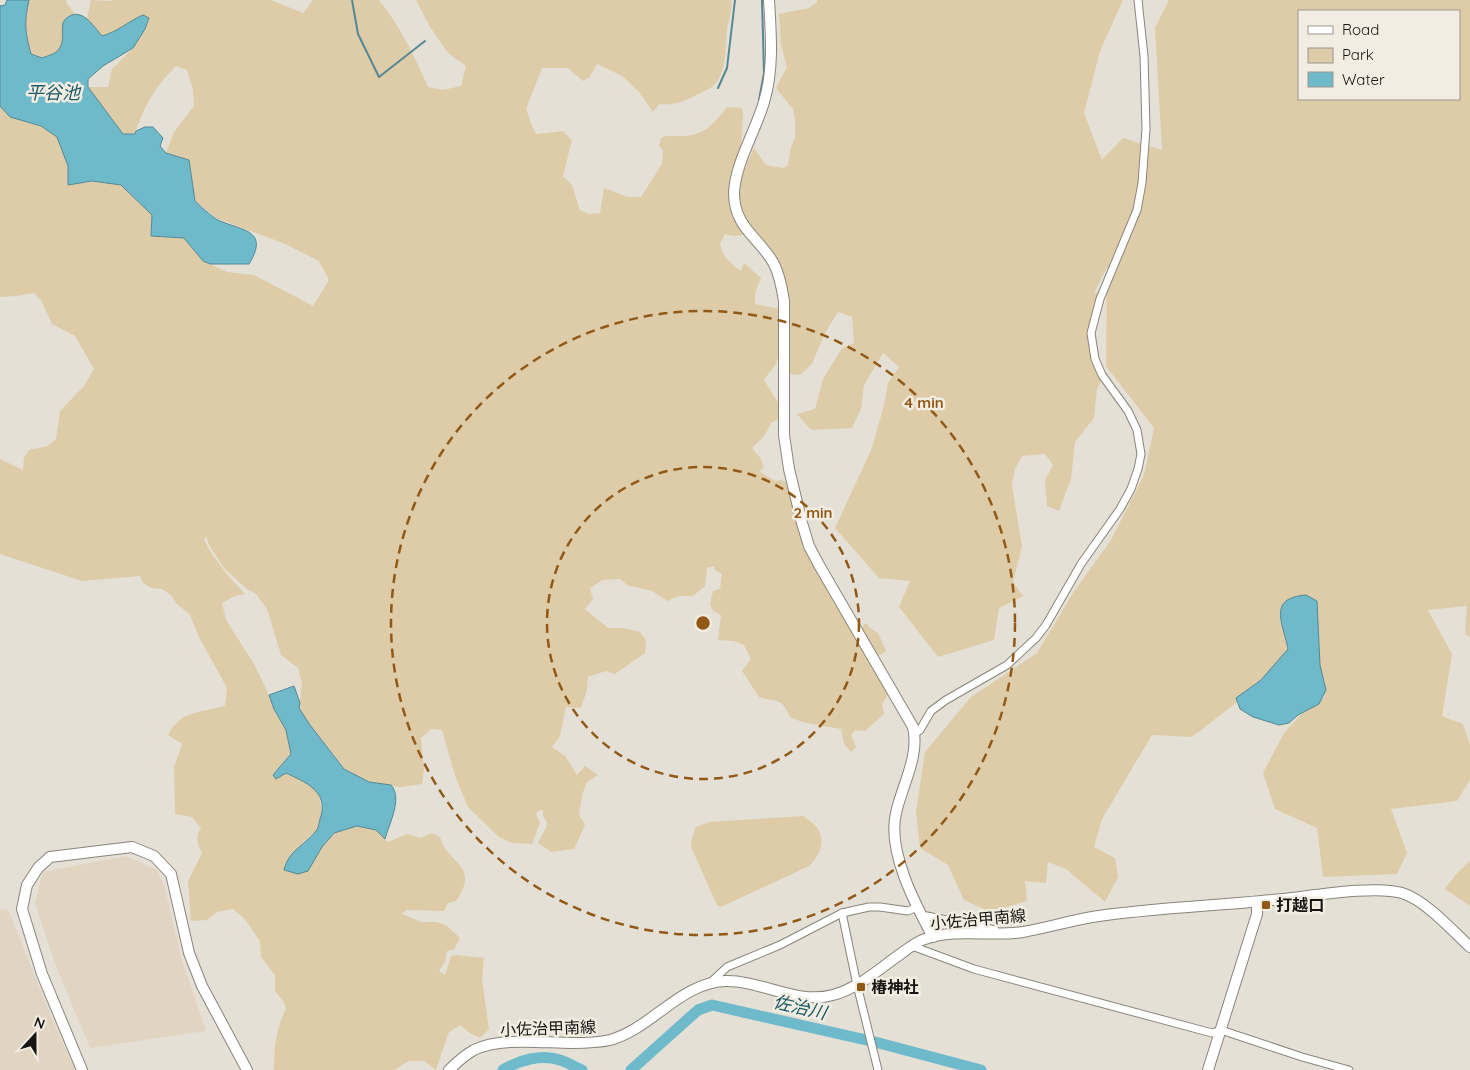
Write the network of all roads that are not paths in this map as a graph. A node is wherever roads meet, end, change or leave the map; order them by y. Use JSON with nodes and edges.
{"nodes":[{"id":1,"x":769,"y":0,"type":"edge"},
{"id":2,"x":1138,"y":0,"type":"edge"},
{"id":3,"x":914,"y":734,"type":"junction"},
{"id":4,"x":1257,"y":902,"type":"junction"},
{"id":5,"x":919,"y":912,"type":"junction"},
{"id":6,"x":842,"y":913,"type":"junction"},
{"id":7,"x":1000,"y":934,"type":"junction"},
{"id":8,"x":933,"y":937,"type":"junction"},
{"id":9,"x":912,"y":946,"type":"junction"},
{"id":10,"x":1470,"y":947,"type":"edge"},
{"id":11,"x":710,"y":983,"type":"junction"},
{"id":12,"x":857,"y":985,"type":"junction"},
{"id":13,"x":1221,"y":1030,"type":"junction"},
{"id":14,"x":82,"y":1070,"type":"edge"},
{"id":15,"x":248,"y":1070,"type":"edge"},
{"id":16,"x":448,"y":1070,"type":"edge"},
{"id":17,"x":878,"y":1070,"type":"edge"},
{"id":18,"x":1208,"y":1070,"type":"edge"},
{"id":19,"x":1349,"y":1070,"type":"edge"}],
"edges":[{"from":1,"to":3,"type":"street"},
{"from":2,"to":3,"type":"street"},
{"from":3,"to":5,"type":"street"},
{"from":4,"to":7,"type":"street","name":"小佐治甲南線"},
{"from":4,"to":10,"type":"street","name":"小佐治甲南線"},
{"from":4,"to":13,"type":"street"},
{"from":5,"to":6,"type":"street"},
{"from":5,"to":7,"type":"street"},
{"from":5,"to":8,"type":"street"},
{"from":6,"to":11,"type":"street"},
{"from":6,"to":12,"type":"street"},
{"from":7,"to":8,"type":"street","name":"小佐治甲南線"},
{"from":8,"to":9,"type":"street","name":"小佐治甲南線"},
{"from":9,"to":12,"type":"street","name":"小佐治甲南線"},
{"from":9,"to":13,"type":"street"},
{"from":11,"to":12,"type":"street","name":"小佐治甲南線"},
{"from":11,"to":16,"type":"street","name":"小佐治甲南線"},
{"from":12,"to":17,"type":"street"},
{"from":13,"to":18,"type":"street"},
{"from":13,"to":19,"type":"street"},
{"from":14,"to":15,"type":"street"}]}
